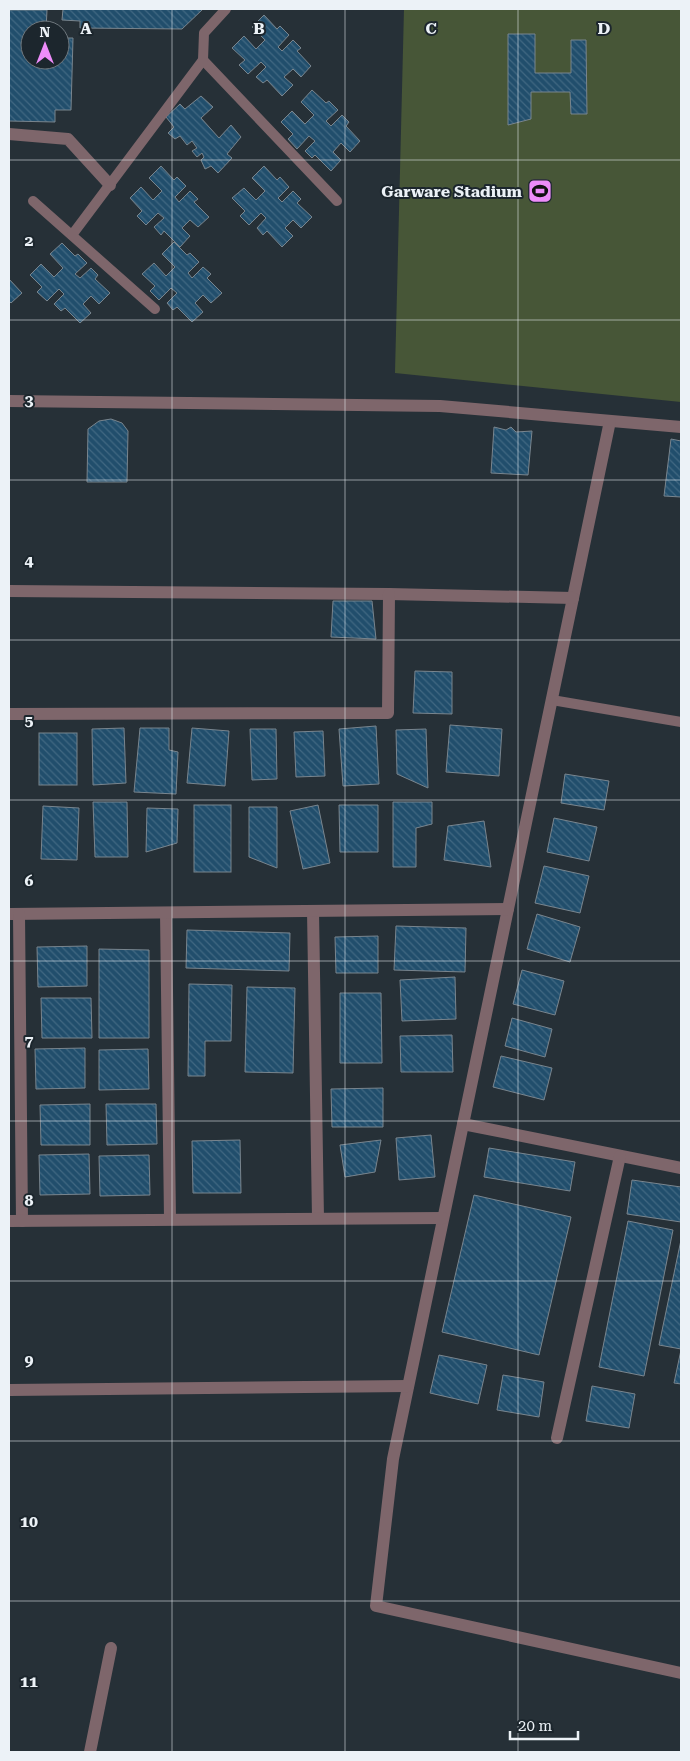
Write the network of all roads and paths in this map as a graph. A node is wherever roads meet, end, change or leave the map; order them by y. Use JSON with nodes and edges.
{"nodes":[{"id":1,"x":226,"y":9,"type":"edge"},
{"id":2,"x":203,"y":60,"type":"junction"},
{"id":3,"x":9,"y":134,"type":"edge"},
{"id":4,"x":110,"y":185,"type":"junction"},
{"id":5,"x":33,"y":201,"type":"dead end"},
{"id":6,"x":336,"y":201,"type":"dead end"},
{"id":7,"x":72,"y":235,"type":"junction"},
{"id":8,"x":156,"y":309,"type":"dead end"},
{"id":9,"x":9,"y":401,"type":"edge"},
{"id":10,"x":610,"y":421,"type":"junction"},
{"id":11,"x":681,"y":427,"type":"edge"},
{"id":12,"x":9,"y":592,"type":"edge"},
{"id":13,"x":389,"y":594,"type":"junction"},
{"id":14,"x":573,"y":598,"type":"junction"},
{"id":15,"x":552,"y":700,"type":"junction"},
{"id":16,"x":9,"y":714,"type":"edge"},
{"id":17,"x":681,"y":722,"type":"edge"},
{"id":18,"x":508,"y":909,"type":"junction"},
{"id":19,"x":313,"y":911,"type":"junction"},
{"id":20,"x":166,"y":913,"type":"junction"},
{"id":21,"x":14,"y":914,"type":"edge"},
{"id":22,"x":15,"y":1064,"type":"edge"},
{"id":23,"x":463,"y":1124,"type":"junction"},
{"id":24,"x":620,"y":1156,"type":"junction"},
{"id":25,"x":681,"y":1168,"type":"edge"},
{"id":26,"x":318,"y":1218,"type":"junction"},
{"id":27,"x":443,"y":1218,"type":"junction"},
{"id":28,"x":170,"y":1220,"type":"junction"},
{"id":29,"x":9,"y":1221,"type":"edge"},
{"id":30,"x":22,"y":1221,"type":"junction"},
{"id":31,"x":408,"y":1386,"type":"junction"},
{"id":32,"x":9,"y":1390,"type":"edge"},
{"id":33,"x":557,"y":1438,"type":"dead end"},
{"id":34,"x":111,"y":1648,"type":"dead end"},
{"id":35,"x":681,"y":1673,"type":"edge"},
{"id":36,"x":90,"y":1752,"type":"edge"}],
"edges":[{"from":1,"to":2,"type":"lane"},
{"from":2,"to":4,"type":"lane"},
{"from":2,"to":6,"type":"lane"},
{"from":3,"to":4,"type":"street"},
{"from":4,"to":7,"type":"lane"},
{"from":5,"to":7,"type":"lane"},
{"from":7,"to":8,"type":"lane"},
{"from":9,"to":10,"type":"street"},
{"from":10,"to":11,"type":"street"},
{"from":10,"to":14,"type":"street"},
{"from":12,"to":13,"type":"street"},
{"from":13,"to":14,"type":"street"},
{"from":13,"to":16,"type":"street"},
{"from":14,"to":15,"type":"street"},
{"from":15,"to":17,"type":"lane"},
{"from":15,"to":18,"type":"street"},
{"from":18,"to":19,"type":"street"},
{"from":18,"to":23,"type":"street"},
{"from":19,"to":20,"type":"street"},
{"from":19,"to":26,"type":"street"},
{"from":20,"to":21,"type":"street"},
{"from":20,"to":28,"type":"street"},
{"from":21,"to":22,"type":"street"},
{"from":22,"to":30,"type":"street"},
{"from":23,"to":24,"type":"street"},
{"from":23,"to":27,"type":"street"},
{"from":24,"to":25,"type":"street"},
{"from":24,"to":33,"type":"street"},
{"from":26,"to":27,"type":"street"},
{"from":26,"to":28,"type":"street"},
{"from":27,"to":31,"type":"street"},
{"from":28,"to":30,"type":"street"},
{"from":29,"to":30,"type":"street"},
{"from":31,"to":32,"type":"street"},
{"from":31,"to":35,"type":"street"},
{"from":34,"to":36,"type":"street"}]}
